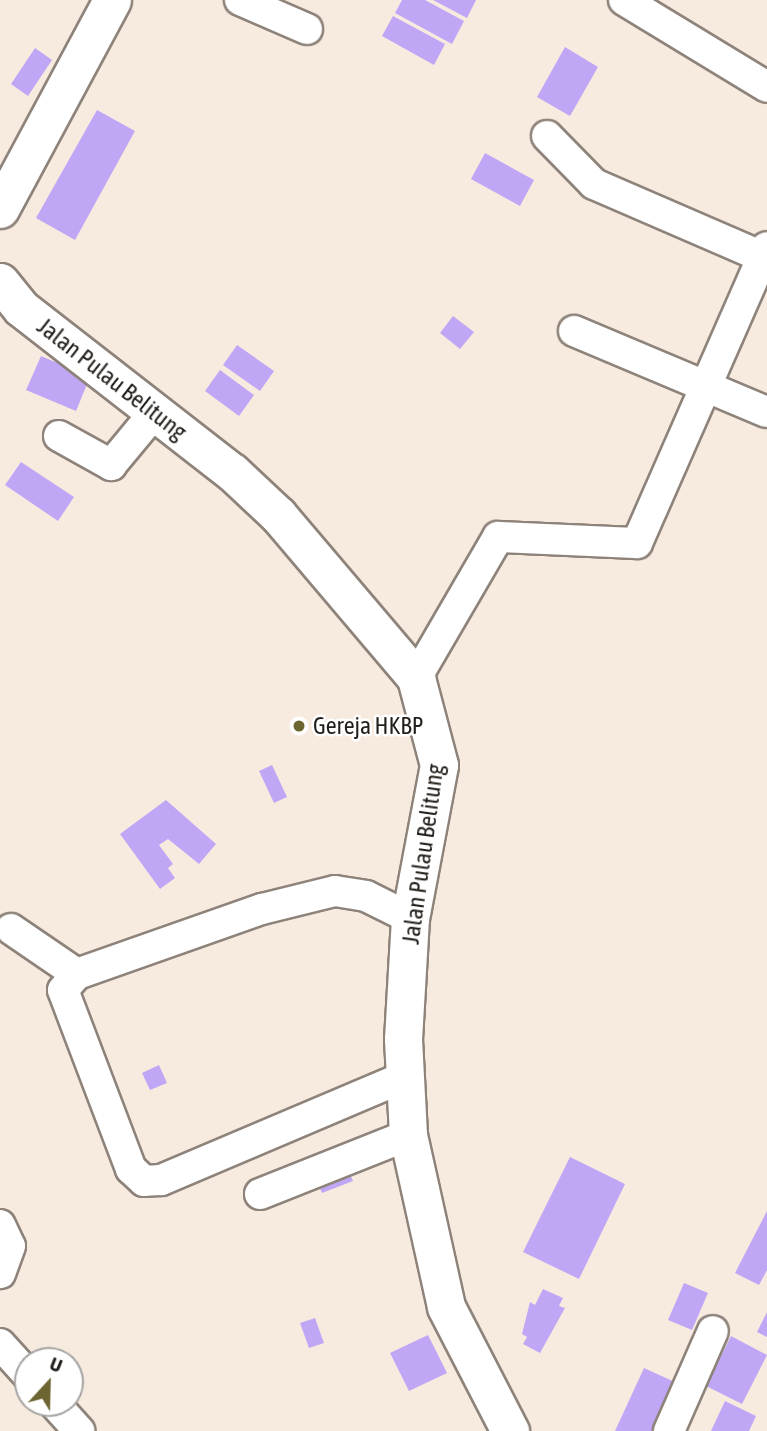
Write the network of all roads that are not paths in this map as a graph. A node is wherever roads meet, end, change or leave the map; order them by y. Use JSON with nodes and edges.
{"nodes":[{"id":1,"x":112,"y":0,"type":"edge"},
{"id":2,"x":240,"y":0,"type":"edge"},
{"id":3,"x":624,"y":0,"type":"edge"},
{"id":4,"x":307,"y":29,"type":"dead end"},
{"id":5,"x":767,"y":87,"type":"edge"},
{"id":6,"x":547,"y":136,"type":"dead end"},
{"id":7,"x":4,"y":189,"type":"edge"},
{"id":8,"x":765,"y":252,"type":"edge"},
{"id":9,"x":7,"y":299,"type":"edge"},
{"id":10,"x":574,"y":331,"type":"dead end"},
{"id":11,"x":705,"y":386,"type":"junction"},
{"id":12,"x":767,"y":412,"type":"edge"},
{"id":13,"x":140,"y":432,"type":"junction"},
{"id":14,"x":59,"y":436,"type":"dead end"},
{"id":15,"x":415,"y":678,"type":"junction"},
{"id":16,"x":411,"y":918,"type":"junction"},
{"id":17,"x":11,"y":929,"type":"dead end"},
{"id":18,"x":77,"y":974,"type":"junction"},
{"id":19,"x":404,"y":1077,"type":"junction"},
{"id":20,"x":408,"y":1135,"type":"junction"},
{"id":21,"x":260,"y":1194,"type":"dead end"},
{"id":22,"x":0,"y":1225,"type":"edge"},
{"id":23,"x":0,"y":1273,"type":"edge"},
{"id":24,"x":713,"y":1331,"type":"dead end"},
{"id":25,"x":0,"y":1344,"type":"edge"},
{"id":26,"x":14,"y":1360,"type":"edge"},
{"id":27,"x":57,"y":1417,"type":"edge"},
{"id":28,"x":79,"y":1431,"type":"edge"},
{"id":29,"x":510,"y":1431,"type":"edge"},
{"id":30,"x":669,"y":1431,"type":"edge"}],
"edges":[{"from":1,"to":7,"type":"street"},
{"from":2,"to":4,"type":"street"},
{"from":3,"to":5,"type":"street"},
{"from":6,"to":8,"type":"street"},
{"from":8,"to":11,"type":"street"},
{"from":9,"to":13,"type":"street","name":"Jalan Pulau Belitung"},
{"from":10,"to":11,"type":"street"},
{"from":11,"to":12,"type":"street"},
{"from":11,"to":15,"type":"street"},
{"from":13,"to":14,"type":"street"},
{"from":13,"to":15,"type":"street","name":"Jalan Pulau Belitung"},
{"from":15,"to":16,"type":"street","name":"Jalan Pulau Belitung"},
{"from":16,"to":18,"type":"street"},
{"from":16,"to":19,"type":"street","name":"Jalan Pulau Belitung"},
{"from":17,"to":18,"type":"street"},
{"from":18,"to":19,"type":"street"},
{"from":19,"to":20,"type":"street","name":"Jalan Pulau Belitung"},
{"from":20,"to":21,"type":"street"},
{"from":20,"to":29,"type":"street","name":"Jalan Pulau Belitung"},
{"from":22,"to":23,"type":"street"},
{"from":24,"to":30,"type":"street"},
{"from":25,"to":26,"type":"street"},
{"from":27,"to":28,"type":"street"}]}
